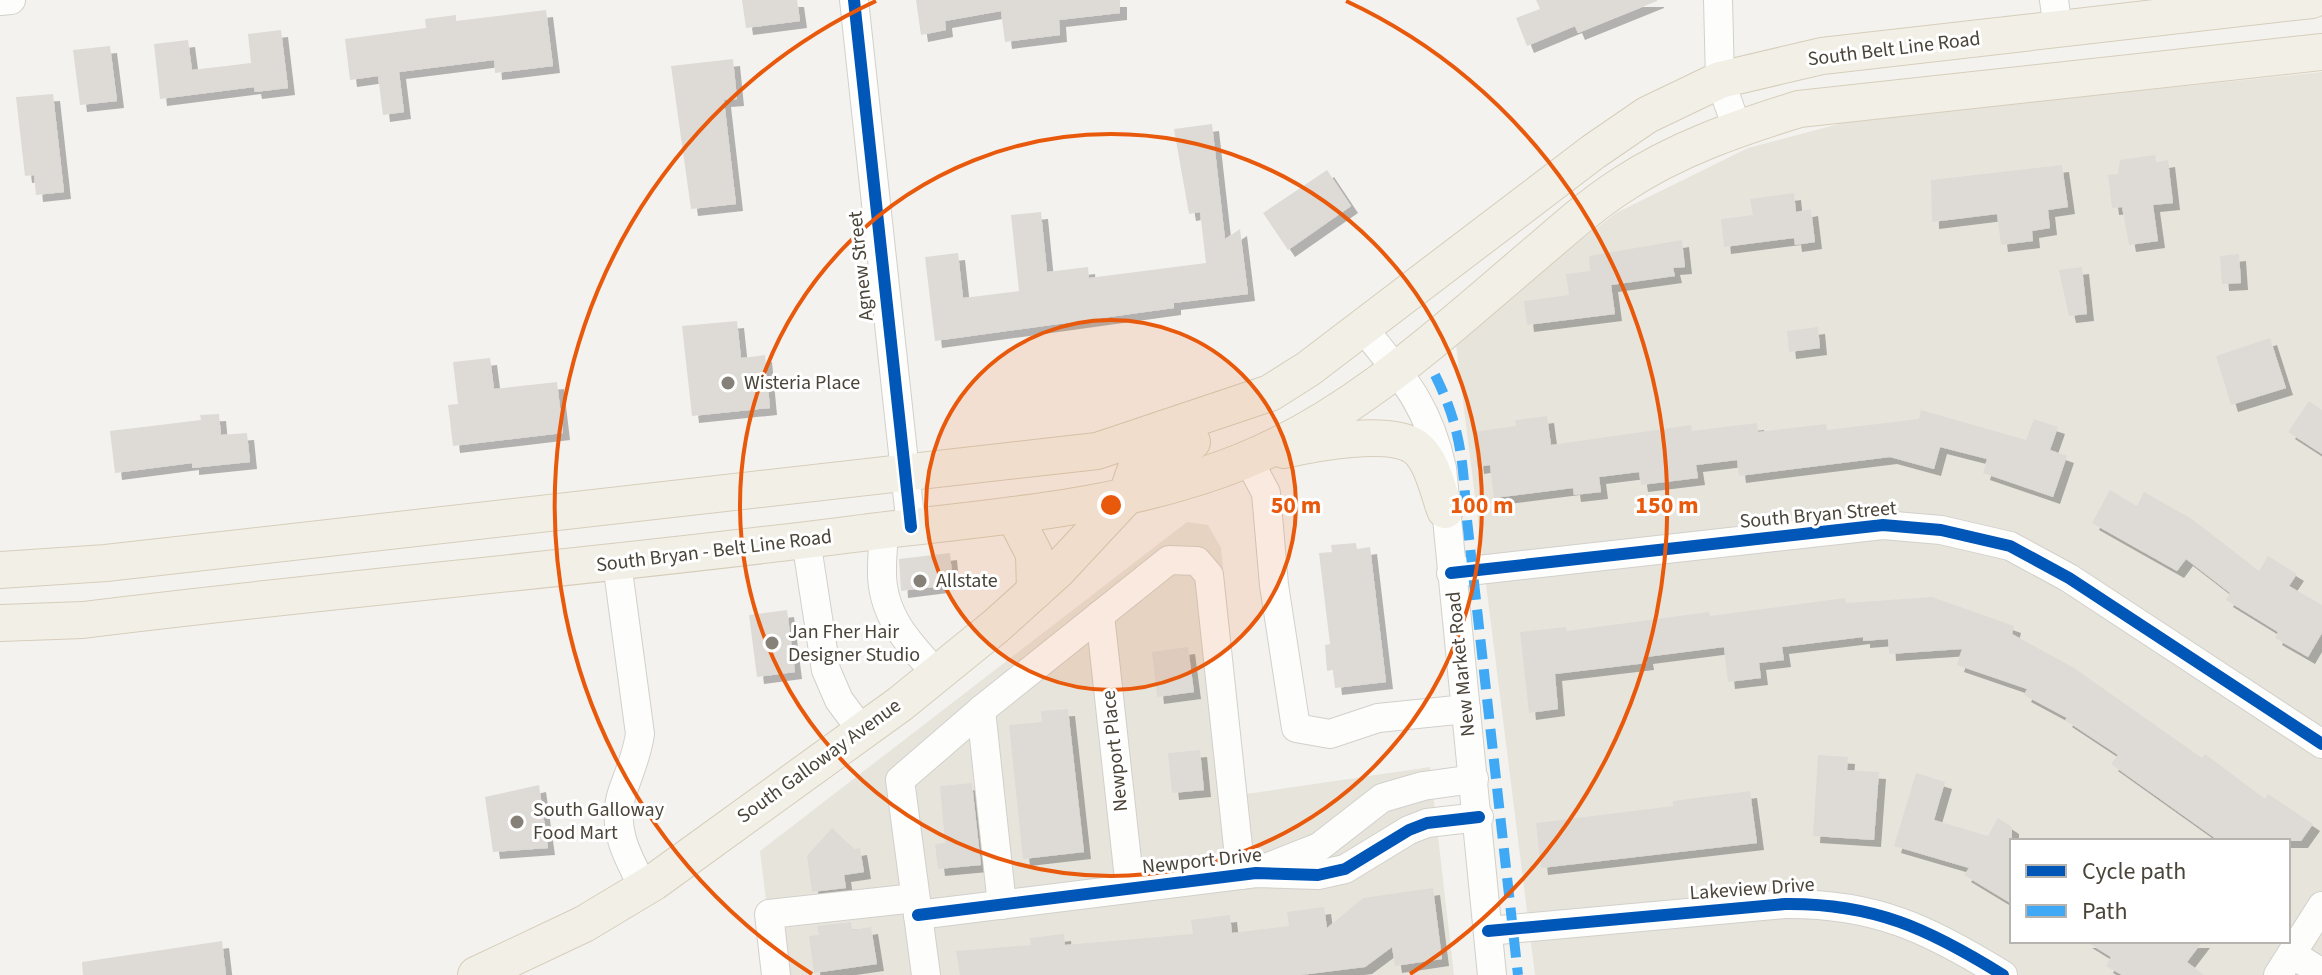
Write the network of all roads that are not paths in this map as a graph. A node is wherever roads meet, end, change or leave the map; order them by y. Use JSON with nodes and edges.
{"nodes":[{"id":1,"x":11,"y":0,"type":"edge"},
{"id":2,"x":854,"y":0,"type":"edge"},
{"id":3,"x":1718,"y":0,"type":"edge"},
{"id":4,"x":2312,"y":0,"type":"edge"},
{"id":5,"x":0,"y":1,"type":"edge"},
{"id":6,"x":2232,"y":9,"type":"junction"},
{"id":7,"x":2059,"y":19,"type":"edge"},
{"id":8,"x":2322,"y":52,"type":"edge"},
{"id":9,"x":2239,"y":61,"type":"junction"},
{"id":10,"x":2069,"y":79,"type":"junction"},
{"id":11,"x":1720,"y":80,"type":"junction"},
{"id":12,"x":1737,"y":128,"type":"junction"},
{"id":13,"x":1363,"y":328,"type":"junction"},
{"id":14,"x":1398,"y":371,"type":"junction"},
{"id":15,"x":1270,"y":393,"type":"junction"},
{"id":16,"x":1248,"y":459,"type":"junction"},
{"id":17,"x":905,"y":475,"type":"junction"},
{"id":18,"x":1126,"y":497,"type":"junction"},
{"id":19,"x":611,"y":508,"type":"junction"},
{"id":20,"x":1445,"y":510,"type":"junction"},
{"id":21,"x":1014,"y":515,"type":"junction"},
{"id":22,"x":897,"y":528,"type":"junction"},
{"id":23,"x":806,"y":540,"type":"junction"},
{"id":24,"x":617,"y":563,"type":"junction"},
{"id":25,"x":0,"y":570,"type":"edge"},
{"id":26,"x":1451,"y":573,"type":"junction"},
{"id":27,"x":1035,"y":591,"type":"junction"},
{"id":28,"x":1100,"y":615,"type":"junction"},
{"id":29,"x":0,"y":623,"type":"edge"},
{"id":30,"x":937,"y":674,"type":"junction"},
{"id":31,"x":1466,"y":709,"type":"junction"},
{"id":32,"x":981,"y":710,"type":"junction"},
{"id":33,"x":862,"y":731,"type":"junction"},
{"id":34,"x":2322,"y":744,"type":"edge"},
{"id":35,"x":1474,"y":779,"type":"junction"},
{"id":36,"x":1479,"y":817,"type":"junction"},
{"id":37,"x":1248,"y":874,"type":"junction"},
{"id":38,"x":644,"y":888,"type":"junction"},
{"id":39,"x":1130,"y":888,"type":"junction"},
{"id":40,"x":1002,"y":905,"type":"junction"},
{"id":41,"x":916,"y":906,"type":"junction"},
{"id":42,"x":2322,"y":906,"type":"edge"},
{"id":43,"x":1488,"y":931,"type":"junction"},
{"id":44,"x":2285,"y":964,"type":"edge"},
{"id":45,"x":485,"y":973,"type":"edge"},
{"id":46,"x":2322,"y":973,"type":"edge"},
{"id":47,"x":776,"y":975,"type":"edge"},
{"id":48,"x":926,"y":975,"type":"edge"},
{"id":49,"x":1492,"y":975,"type":"edge"},
{"id":50,"x":2003,"y":975,"type":"edge"}],
"edges":[{"from":1,"to":5,"type":"street"},
{"from":2,"to":17,"type":"street","name":"Agnew Street"},
{"from":3,"to":11,"type":"street"},
{"from":4,"to":6,"type":"main road","name":"South Belt Line Road"},
{"from":6,"to":7,"type":"main road","name":"South Belt Line Road"},
{"from":6,"to":9,"type":"main road"},
{"from":7,"to":10,"type":"main road"},
{"from":7,"to":11,"type":"main road","name":"South Belt Line Road"},
{"from":8,"to":9,"type":"main road"},
{"from":9,"to":10,"type":"main road"},
{"from":10,"to":12,"type":"main road"},
{"from":11,"to":12,"type":"street"},
{"from":11,"to":13,"type":"main road","name":"South Belt Line Road"},
{"from":12,"to":14,"type":"main road"},
{"from":13,"to":14,"type":"street","name":"New Market Road"},
{"from":13,"to":15,"type":"main road"},
{"from":14,"to":16,"type":"main road","name":"South Bryan - Belt Line Road"},
{"from":14,"to":20,"type":"street","name":"New Market Road"},
{"from":15,"to":17,"type":"main road"},
{"from":15,"to":18,"type":"main road"},
{"from":16,"to":18,"type":"main road","name":"South Bryan - Belt Line Road"},
{"from":16,"to":20,"type":"main road"},
{"from":16,"to":31,"type":"street"},
{"from":17,"to":19,"type":"main road"},
{"from":17,"to":22,"type":"street","name":"Agnew Street"},
{"from":18,"to":21,"type":"main road","name":"South Bryan - Belt Line Road"},
{"from":18,"to":27,"type":"main road","name":"South Galloway Avenue"},
{"from":19,"to":24,"type":"main road"},
{"from":19,"to":25,"type":"main road"},
{"from":20,"to":26,"type":"street","name":"New Market Road"},
{"from":21,"to":22,"type":"main road","name":"South Bryan - Belt Line Road"},
{"from":21,"to":27,"type":"main road"},
{"from":22,"to":23,"type":"main road","name":"South Bryan - Belt Line Road"},
{"from":22,"to":30,"type":"street"},
{"from":23,"to":24,"type":"main road","name":"South Bryan - Belt Line Road"},
{"from":23,"to":33,"type":"street"},
{"from":24,"to":29,"type":"main road","name":"South Bryan - Belt Line Road"},
{"from":24,"to":38,"type":"street"},
{"from":26,"to":31,"type":"street","name":"New Market Road"},
{"from":26,"to":34,"type":"street","name":"South Bryan Street"},
{"from":27,"to":30,"type":"main road","name":"South Galloway Avenue"},
{"from":28,"to":32,"type":"street"},
{"from":28,"to":37,"type":"street"},
{"from":28,"to":39,"type":"street","name":"Newport Place"},
{"from":30,"to":33,"type":"main road","name":"South Galloway Avenue"},
{"from":31,"to":35,"type":"street","name":"New Market Road"},
{"from":32,"to":40,"type":"street"},
{"from":32,"to":41,"type":"street"},
{"from":33,"to":38,"type":"main road","name":"South Galloway Avenue"},
{"from":35,"to":36,"type":"street","name":"New Market Road"},
{"from":35,"to":37,"type":"street","name":"Newport Drive"},
{"from":36,"to":37,"type":"street","name":"Newport Drive"},
{"from":36,"to":43,"type":"street","name":"New Market Road"},
{"from":37,"to":39,"type":"street","name":"Newport Drive"},
{"from":38,"to":45,"type":"main road","name":"South Galloway Avenue"},
{"from":39,"to":40,"type":"street","name":"Newport Drive"},
{"from":40,"to":41,"type":"street","name":"Newport Drive"},
{"from":41,"to":47,"type":"street","name":"Newport Drive"},
{"from":41,"to":48,"type":"street"},
{"from":42,"to":44,"type":"street"},
{"from":43,"to":49,"type":"street","name":"New Market Road"},
{"from":43,"to":50,"type":"street","name":"Lakeview Drive"},
{"from":44,"to":46,"type":"street"}]}
